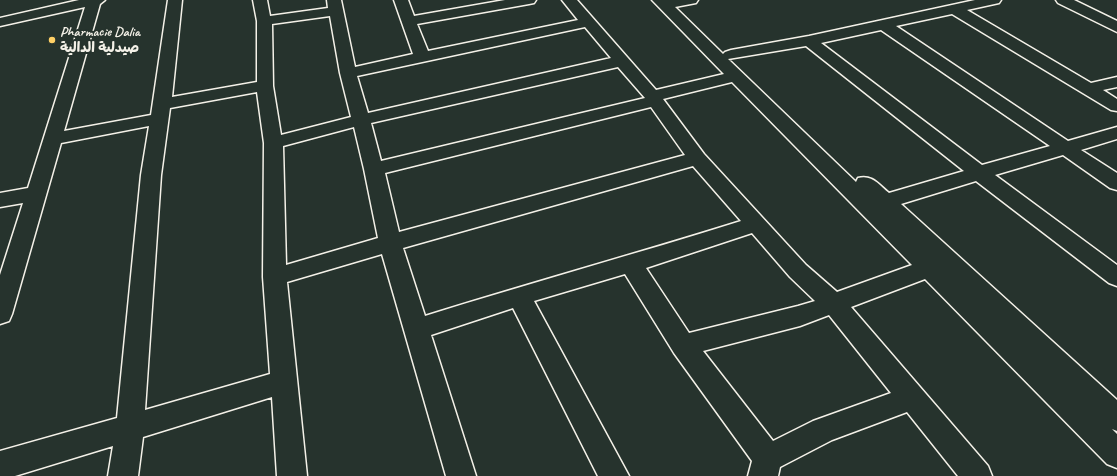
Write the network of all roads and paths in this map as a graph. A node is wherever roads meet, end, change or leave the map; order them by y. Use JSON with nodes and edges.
{"nodes":[{"id":1,"x":96,"y":0,"type":"edge"},
{"id":2,"x":175,"y":0,"type":"edge"},
{"id":3,"x":260,"y":0,"type":"edge"},
{"id":4,"x":401,"y":0,"type":"edge"},
{"id":5,"x":529,"y":0,"type":"edge"},
{"id":6,"x":568,"y":0,"type":"edge"},
{"id":7,"x":994,"y":0,"type":"edge"},
{"id":8,"x":1063,"y":0,"type":"edge"},
{"id":9,"x":673,"y":2,"type":"edge"},
{"id":10,"x":339,"y":4,"type":"edge"},
{"id":11,"x":954,"y":9,"type":"junction"},
{"id":12,"x":264,"y":21,"type":"junction"},
{"id":13,"x":409,"y":21,"type":"junction"},
{"id":14,"x":0,"y":22,"type":"edge"},
{"id":15,"x":589,"y":22,"type":"junction"},
{"id":16,"x":883,"y":24,"type":"junction"},
{"id":17,"x":1117,"y":27,"type":"edge"},
{"id":18,"x":809,"y":41,"type":"junction"},
{"id":19,"x":731,"y":55,"type":"junction"},
{"id":20,"x":422,"y":58,"type":"junction"},
{"id":21,"x":621,"y":61,"type":"junction"},
{"id":22,"x":348,"y":73,"type":"junction"},
{"id":23,"x":737,"y":76,"type":"junction"},
{"id":24,"x":1117,"y":82,"type":"edge"},
{"id":25,"x":264,"y":86,"type":"junction"},
{"id":26,"x":1088,"y":89,"type":"junction"},
{"id":27,"x":654,"y":98,"type":"junction"},
{"id":28,"x":1117,"y":106,"type":"edge"},
{"id":29,"x":160,"y":112,"type":"junction"},
{"id":30,"x":360,"y":120,"type":"junction"},
{"id":31,"x":1117,"y":133,"type":"edge"},
{"id":32,"x":53,"y":139,"type":"junction"},
{"id":33,"x":273,"y":143,"type":"junction"},
{"id":34,"x":1064,"y":148,"type":"junction"},
{"id":35,"x":697,"y":158,"type":"junction"},
{"id":36,"x":374,"y":169,"type":"junction"},
{"id":37,"x":979,"y":172,"type":"junction"},
{"id":38,"x":1117,"y":183,"type":"edge"},
{"id":39,"x":36,"y":193,"type":"junction"},
{"id":40,"x":0,"y":200,"type":"edge"},
{"id":41,"x":885,"y":202,"type":"junction"},
{"id":42,"x":756,"y":224,"type":"junction"},
{"id":43,"x":390,"y":243,"type":"junction"},
{"id":44,"x":631,"y":264,"type":"junction"},
{"id":45,"x":930,"y":268,"type":"junction"},
{"id":46,"x":1117,"y":276,"type":"edge"},
{"id":47,"x":275,"y":277,"type":"junction"},
{"id":48,"x":519,"y":296,"type":"junction"},
{"id":49,"x":833,"y":304,"type":"junction"},
{"id":50,"x":0,"y":314,"type":"edge"},
{"id":51,"x":416,"y":329,"type":"junction"},
{"id":52,"x":683,"y":345,"type":"junction"},
{"id":53,"x":283,"y":382,"type":"junction"},
{"id":54,"x":911,"y":398,"type":"junction"},
{"id":55,"x":1117,"y":418,"type":"edge"},
{"id":56,"x":130,"y":427,"type":"junction"},
{"id":57,"x":1117,"y":454,"type":"edge"},
{"id":58,"x":0,"y":466,"type":"edge"},
{"id":59,"x":765,"y":467,"type":"edge"},
{"id":60,"x":123,"y":476,"type":"edge"},
{"id":61,"x":292,"y":476,"type":"edge"},
{"id":62,"x":461,"y":476,"type":"edge"},
{"id":63,"x":614,"y":476,"type":"edge"},
{"id":64,"x":977,"y":476,"type":"edge"}],
"edges":[{"from":1,"to":14,"type":"street"},
{"from":1,"to":32,"type":"street"},
{"from":2,"to":29,"type":"street"},
{"from":3,"to":12,"type":"street"},
{"from":4,"to":13,"type":"street"},
{"from":5,"to":13,"type":"street"},
{"from":6,"to":15,"type":"street"},
{"from":7,"to":11,"type":"street"},
{"from":8,"to":17,"type":"street"},
{"from":9,"to":19,"type":"street"},
{"from":9,"to":23,"type":"street"},
{"from":10,"to":12,"type":"street"},
{"from":10,"to":22,"type":"street"},
{"from":11,"to":16,"type":"street"},
{"from":11,"to":26,"type":"street"},
{"from":12,"to":25,"type":"street"},
{"from":13,"to":20,"type":"street"},
{"from":15,"to":20,"type":"street"},
{"from":15,"to":21,"type":"street"},
{"from":16,"to":18,"type":"street"},
{"from":16,"to":34,"type":"street"},
{"from":18,"to":19,"type":"street"},
{"from":18,"to":37,"type":"street"},
{"from":19,"to":41,"type":"street"},
{"from":20,"to":22,"type":"street"},
{"from":21,"to":27,"type":"street"},
{"from":21,"to":30,"type":"street"},
{"from":22,"to":30,"type":"street"},
{"from":23,"to":27,"type":"street"},
{"from":23,"to":45,"type":"street"},
{"from":24,"to":26,"type":"street"},
{"from":25,"to":29,"type":"street"},
{"from":25,"to":33,"type":"street"},
{"from":26,"to":28,"type":"street"},
{"from":27,"to":35,"type":"street"},
{"from":27,"to":36,"type":"street"},
{"from":29,"to":32,"type":"street"},
{"from":29,"to":56,"type":"street"},
{"from":30,"to":33,"type":"street"},
{"from":30,"to":36,"type":"street"},
{"from":31,"to":34,"type":"street"},
{"from":32,"to":39,"type":"street"},
{"from":33,"to":47,"type":"street"},
{"from":34,"to":37,"type":"street"},
{"from":34,"to":38,"type":"street"},
{"from":35,"to":42,"type":"street"},
{"from":35,"to":43,"type":"street"},
{"from":36,"to":43,"type":"street"},
{"from":37,"to":41,"type":"street"},
{"from":37,"to":46,"type":"street"},
{"from":39,"to":40,"type":"street"},
{"from":39,"to":50,"type":"street"},
{"from":41,"to":55,"type":"street"},
{"from":42,"to":44,"type":"street"},
{"from":42,"to":49,"type":"street"},
{"from":43,"to":47,"type":"street"},
{"from":43,"to":51,"type":"street"},
{"from":44,"to":48,"type":"street"},
{"from":44,"to":52,"type":"street"},
{"from":45,"to":49,"type":"street"},
{"from":45,"to":57,"type":"street"},
{"from":47,"to":53,"type":"street"},
{"from":48,"to":51,"type":"street"},
{"from":48,"to":63,"type":"street"},
{"from":49,"to":52,"type":"street"},
{"from":49,"to":54,"type":"street"},
{"from":51,"to":62,"type":"street"},
{"from":52,"to":59,"type":"street"},
{"from":53,"to":56,"type":"street"},
{"from":53,"to":61,"type":"street"},
{"from":54,"to":59,"type":"street"},
{"from":54,"to":64,"type":"street"},
{"from":56,"to":58,"type":"street"},
{"from":56,"to":60,"type":"street"}]}
